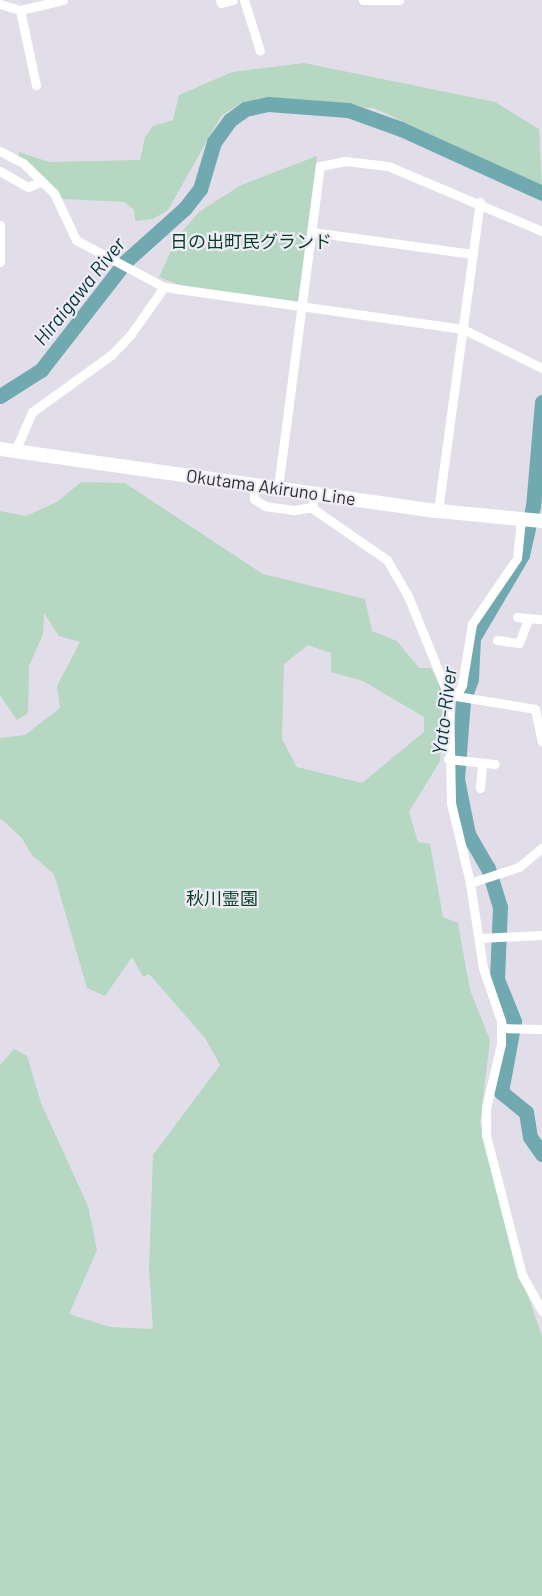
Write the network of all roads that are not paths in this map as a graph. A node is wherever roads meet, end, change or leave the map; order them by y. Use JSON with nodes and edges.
{"nodes":[{"id":1,"x":63,"y":0,"type":"edge"},
{"id":2,"x":220,"y":0,"type":"edge"},
{"id":3,"x":233,"y":0,"type":"edge"},
{"id":4,"x":244,"y":0,"type":"edge"},
{"id":5,"x":363,"y":0,"type":"edge"},
{"id":6,"x":399,"y":0,"type":"edge"},
{"id":7,"x":0,"y":4,"type":"edge"},
{"id":8,"x":20,"y":10,"type":"junction"},
{"id":9,"x":260,"y":51,"type":"dead end"},
{"id":10,"x":36,"y":85,"type":"dead end"},
{"id":11,"x":0,"y":151,"type":"edge"},
{"id":12,"x":0,"y":171,"type":"edge"},
{"id":13,"x":42,"y":182,"type":"junction"},
{"id":14,"x":480,"y":202,"type":"junction"},
{"id":15,"x":0,"y":225,"type":"edge"},
{"id":16,"x":542,"y":231,"type":"edge"},
{"id":17,"x":312,"y":232,"type":"junction"},
{"id":18,"x":473,"y":254,"type":"junction"},
{"id":19,"x":0,"y":262,"type":"edge"},
{"id":20,"x":161,"y":285,"type":"junction"},
{"id":21,"x":302,"y":308,"type":"junction"},
{"id":22,"x":462,"y":329,"type":"junction"},
{"id":23,"x":542,"y":368,"type":"edge"},
{"id":24,"x":0,"y":449,"type":"edge"},
{"id":25,"x":15,"y":451,"type":"junction"},
{"id":26,"x":254,"y":485,"type":"junction"},
{"id":27,"x":278,"y":488,"type":"junction"},
{"id":28,"x":313,"y":500,"type":"junction"},
{"id":29,"x":438,"y":511,"type":"junction"},
{"id":30,"x":521,"y":521,"type":"junction"},
{"id":31,"x":542,"y":521,"type":"edge"},
{"id":32,"x":517,"y":617,"type":"dead end"},
{"id":33,"x":528,"y":619,"type":"junction"},
{"id":34,"x":542,"y":619,"type":"edge"},
{"id":35,"x":497,"y":640,"type":"dead end"},
{"id":36,"x":453,"y":696,"type":"junction"},
{"id":37,"x":542,"y":741,"type":"edge"},
{"id":38,"x":451,"y":759,"type":"junction"},
{"id":39,"x":482,"y":763,"type":"junction"},
{"id":40,"x":495,"y":764,"type":"dead end"},
{"id":41,"x":480,"y":788,"type":"dead end"},
{"id":42,"x":542,"y":848,"type":"edge"},
{"id":43,"x":470,"y":883,"type":"junction"},
{"id":44,"x":542,"y":935,"type":"edge"},
{"id":45,"x":479,"y":938,"type":"junction"},
{"id":46,"x":501,"y":1028,"type":"junction"},
{"id":47,"x":542,"y":1029,"type":"edge"},
{"id":48,"x":542,"y":1311,"type":"edge"}],
"edges":[{"from":1,"to":8,"type":"street"},
{"from":2,"to":3,"type":"street"},
{"from":4,"to":9,"type":"street"},
{"from":5,"to":6,"type":"street"},
{"from":7,"to":8,"type":"street"},
{"from":8,"to":10,"type":"street"},
{"from":11,"to":13,"type":"street"},
{"from":12,"to":13,"type":"street"},
{"from":13,"to":20,"type":"street"},
{"from":14,"to":16,"type":"street"},
{"from":14,"to":17,"type":"street"},
{"from":14,"to":18,"type":"street"},
{"from":15,"to":19,"type":"street"},
{"from":17,"to":18,"type":"street"},
{"from":17,"to":21,"type":"street"},
{"from":18,"to":22,"type":"street"},
{"from":20,"to":21,"type":"street"},
{"from":20,"to":25,"type":"street"},
{"from":21,"to":22,"type":"street"},
{"from":21,"to":27,"type":"street"},
{"from":22,"to":23,"type":"street"},
{"from":22,"to":29,"type":"street"},
{"from":24,"to":25,"type":"main road","name":"Okutama Akiruno Line"},
{"from":25,"to":26,"type":"main road","name":"Okutama Akiruno Line"},
{"from":26,"to":27,"type":"main road","name":"Okutama Akiruno Line"},
{"from":26,"to":28,"type":"street"},
{"from":27,"to":28,"type":"main road","name":"Okutama Akiruno Line"},
{"from":28,"to":29,"type":"main road","name":"Okutama Akiruno Line"},
{"from":28,"to":36,"type":"street"},
{"from":29,"to":30,"type":"main road","name":"Okutama Akiruno Line"},
{"from":30,"to":31,"type":"main road","name":"Okutama Akiruno Line"},
{"from":30,"to":36,"type":"street"},
{"from":32,"to":33,"type":"street"},
{"from":33,"to":34,"type":"street"},
{"from":33,"to":35,"type":"street"},
{"from":36,"to":37,"type":"street"},
{"from":36,"to":38,"type":"street"},
{"from":38,"to":39,"type":"street"},
{"from":38,"to":43,"type":"street"},
{"from":39,"to":40,"type":"street"},
{"from":39,"to":41,"type":"street"},
{"from":42,"to":43,"type":"street"},
{"from":43,"to":45,"type":"street"},
{"from":44,"to":45,"type":"street"},
{"from":45,"to":46,"type":"street"},
{"from":46,"to":47,"type":"street"},
{"from":46,"to":48,"type":"street"}]}
